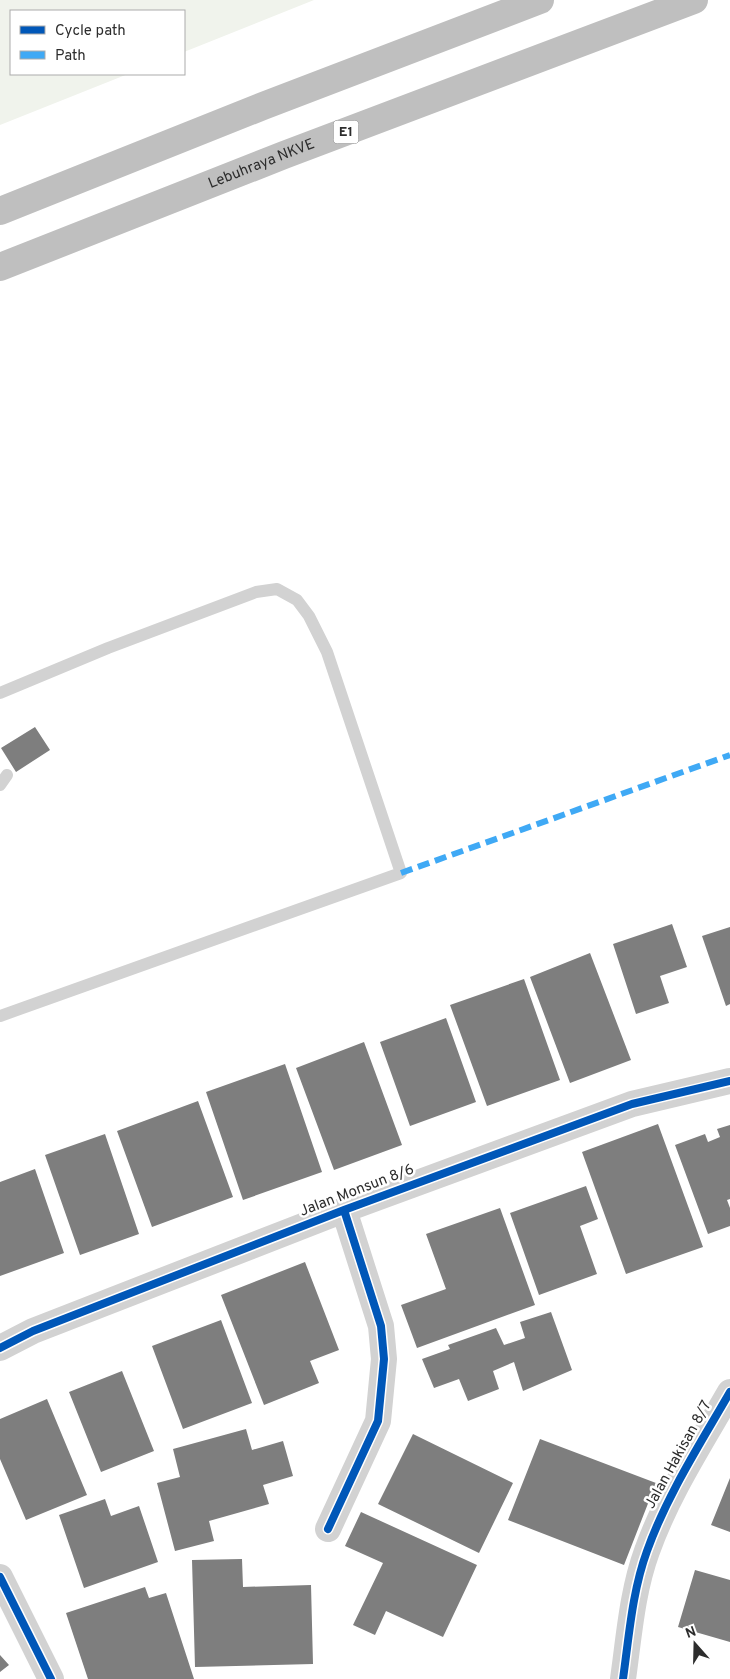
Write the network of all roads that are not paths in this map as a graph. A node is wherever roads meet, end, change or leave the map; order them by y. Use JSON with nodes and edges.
{"nodes":[{"id":1,"x":540,"y":0,"type":"edge"},
{"id":2,"x":694,"y":0,"type":"edge"},
{"id":3,"x":0,"y":211,"type":"edge"},
{"id":4,"x":0,"y":267,"type":"edge"},
{"id":5,"x":0,"y":693,"type":"edge"},
{"id":6,"x":0,"y":1016,"type":"edge"},
{"id":7,"x":730,"y":1080,"type":"edge"},
{"id":8,"x":344,"y":1210,"type":"junction"},
{"id":9,"x":0,"y":1348,"type":"edge"},
{"id":10,"x":730,"y":1392,"type":"edge"},
{"id":11,"x":328,"y":1529,"type":"dead end"},
{"id":12,"x":0,"y":1577,"type":"edge"},
{"id":13,"x":51,"y":1679,"type":"edge"},
{"id":14,"x":624,"y":1679,"type":"edge"}],
"edges":[{"from":1,"to":3,"type":"highway"},
{"from":2,"to":4,"type":"highway","name":"Lebuhraya NKVE","number":"E1"},
{"from":5,"to":6,"type":"lane"},
{"from":7,"to":8,"type":"street","name":"Jalan Monsun 8/6"},
{"from":8,"to":9,"type":"street","name":"Jalan Monsun 8/6"},
{"from":8,"to":11,"type":"street"},
{"from":10,"to":14,"type":"street","name":"Jalan Hakisan 8/7"},
{"from":12,"to":13,"type":"street"}]}
